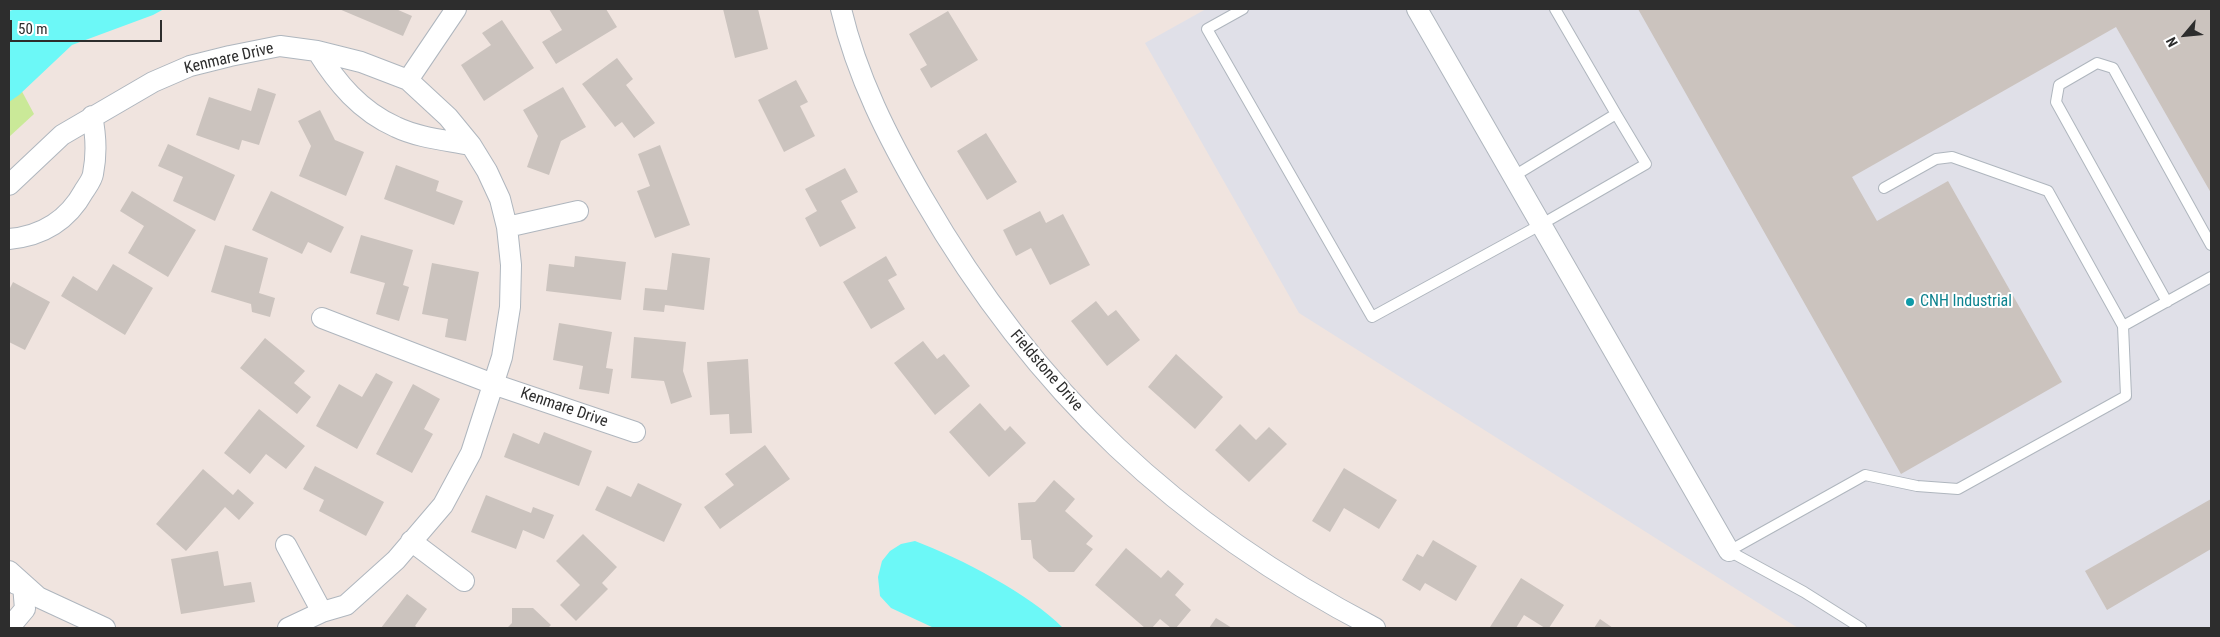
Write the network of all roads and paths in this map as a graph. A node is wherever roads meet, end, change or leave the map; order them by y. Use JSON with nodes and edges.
{"nodes":[{"id":1,"x":456,"y":9,"type":"edge"},
{"id":2,"x":842,"y":9,"type":"edge"},
{"id":3,"x":1243,"y":9,"type":"edge"},
{"id":4,"x":1417,"y":9,"type":"edge"},
{"id":5,"x":1555,"y":9,"type":"edge"},
{"id":6,"x":317,"y":51,"type":"junction"},
{"id":7,"x":408,"y":80,"type":"junction"},
{"id":8,"x":1616,"y":114,"type":"junction"},
{"id":9,"x":92,"y":116,"type":"junction"},
{"id":10,"x":471,"y":145,"type":"junction"},
{"id":11,"x":1514,"y":176,"type":"junction"},
{"id":12,"x":9,"y":185,"type":"edge"},
{"id":13,"x":1884,"y":188,"type":"dead end"},
{"id":14,"x":578,"y":211,"type":"dead end"},
{"id":15,"x":1542,"y":224,"type":"junction"},
{"id":16,"x":507,"y":227,"type":"junction"},
{"id":17,"x":9,"y":239,"type":"edge"},
{"id":18,"x":2211,"y":245,"type":"edge"},
{"id":19,"x":2211,"y":277,"type":"edge"},
{"id":20,"x":2166,"y":302,"type":"junction"},
{"id":21,"x":322,"y":318,"type":"dead end"},
{"id":22,"x":2123,"y":326,"type":"junction"},
{"id":23,"x":493,"y":384,"type":"junction"},
{"id":24,"x":635,"y":432,"type":"dead end"},
{"id":25,"x":411,"y":541,"type":"junction"},
{"id":26,"x":286,"y":545,"type":"dead end"},
{"id":27,"x":1729,"y":551,"type":"junction"},
{"id":28,"x":9,"y":571,"type":"edge"},
{"id":29,"x":464,"y":581,"type":"dead end"},
{"id":30,"x":16,"y":584,"type":"edge"},
{"id":31,"x":322,"y":612,"type":"junction"},
{"id":32,"x":9,"y":628,"type":"edge"},
{"id":33,"x":105,"y":628,"type":"edge"},
{"id":34,"x":288,"y":628,"type":"edge"},
{"id":35,"x":1375,"y":628,"type":"edge"},
{"id":36,"x":1861,"y":628,"type":"edge"}],
"edges":[{"from":1,"to":7,"type":"street"},
{"from":2,"to":35,"type":"street","name":"Fieldstone Drive"},
{"from":3,"to":15,"type":"lane"},
{"from":4,"to":11,"type":"street"},
{"from":5,"to":8,"type":"lane"},
{"from":6,"to":7,"type":"street","name":"Kenmare Drive"},
{"from":6,"to":9,"type":"street","name":"Kenmare Drive"},
{"from":6,"to":10,"type":"street"},
{"from":7,"to":10,"type":"street","name":"Kenmare Drive"},
{"from":8,"to":11,"type":"lane"},
{"from":8,"to":15,"type":"lane"},
{"from":9,"to":12,"type":"street","name":"Kenmare Drive"},
{"from":9,"to":17,"type":"street"},
{"from":10,"to":16,"type":"street","name":"Kenmare Drive"},
{"from":11,"to":15,"type":"street"},
{"from":13,"to":22,"type":"lane"},
{"from":14,"to":16,"type":"street"},
{"from":15,"to":27,"type":"street"},
{"from":16,"to":23,"type":"street","name":"Kenmare Drive"},
{"from":18,"to":20,"type":"lane"},
{"from":19,"to":20,"type":"lane"},
{"from":20,"to":22,"type":"lane"},
{"from":21,"to":23,"type":"street","name":"Kenmare Drive"},
{"from":22,"to":27,"type":"lane"},
{"from":23,"to":24,"type":"street","name":"Kenmare Drive"},
{"from":23,"to":25,"type":"street","name":"Kenmare Drive"},
{"from":25,"to":29,"type":"street"},
{"from":25,"to":31,"type":"street","name":"Kenmare Drive"},
{"from":26,"to":31,"type":"street"},
{"from":27,"to":36,"type":"lane"},
{"from":28,"to":30,"type":"street"},
{"from":30,"to":32,"type":"street"},
{"from":30,"to":33,"type":"street"},
{"from":31,"to":34,"type":"street","name":"Kenmare Drive"}]}
